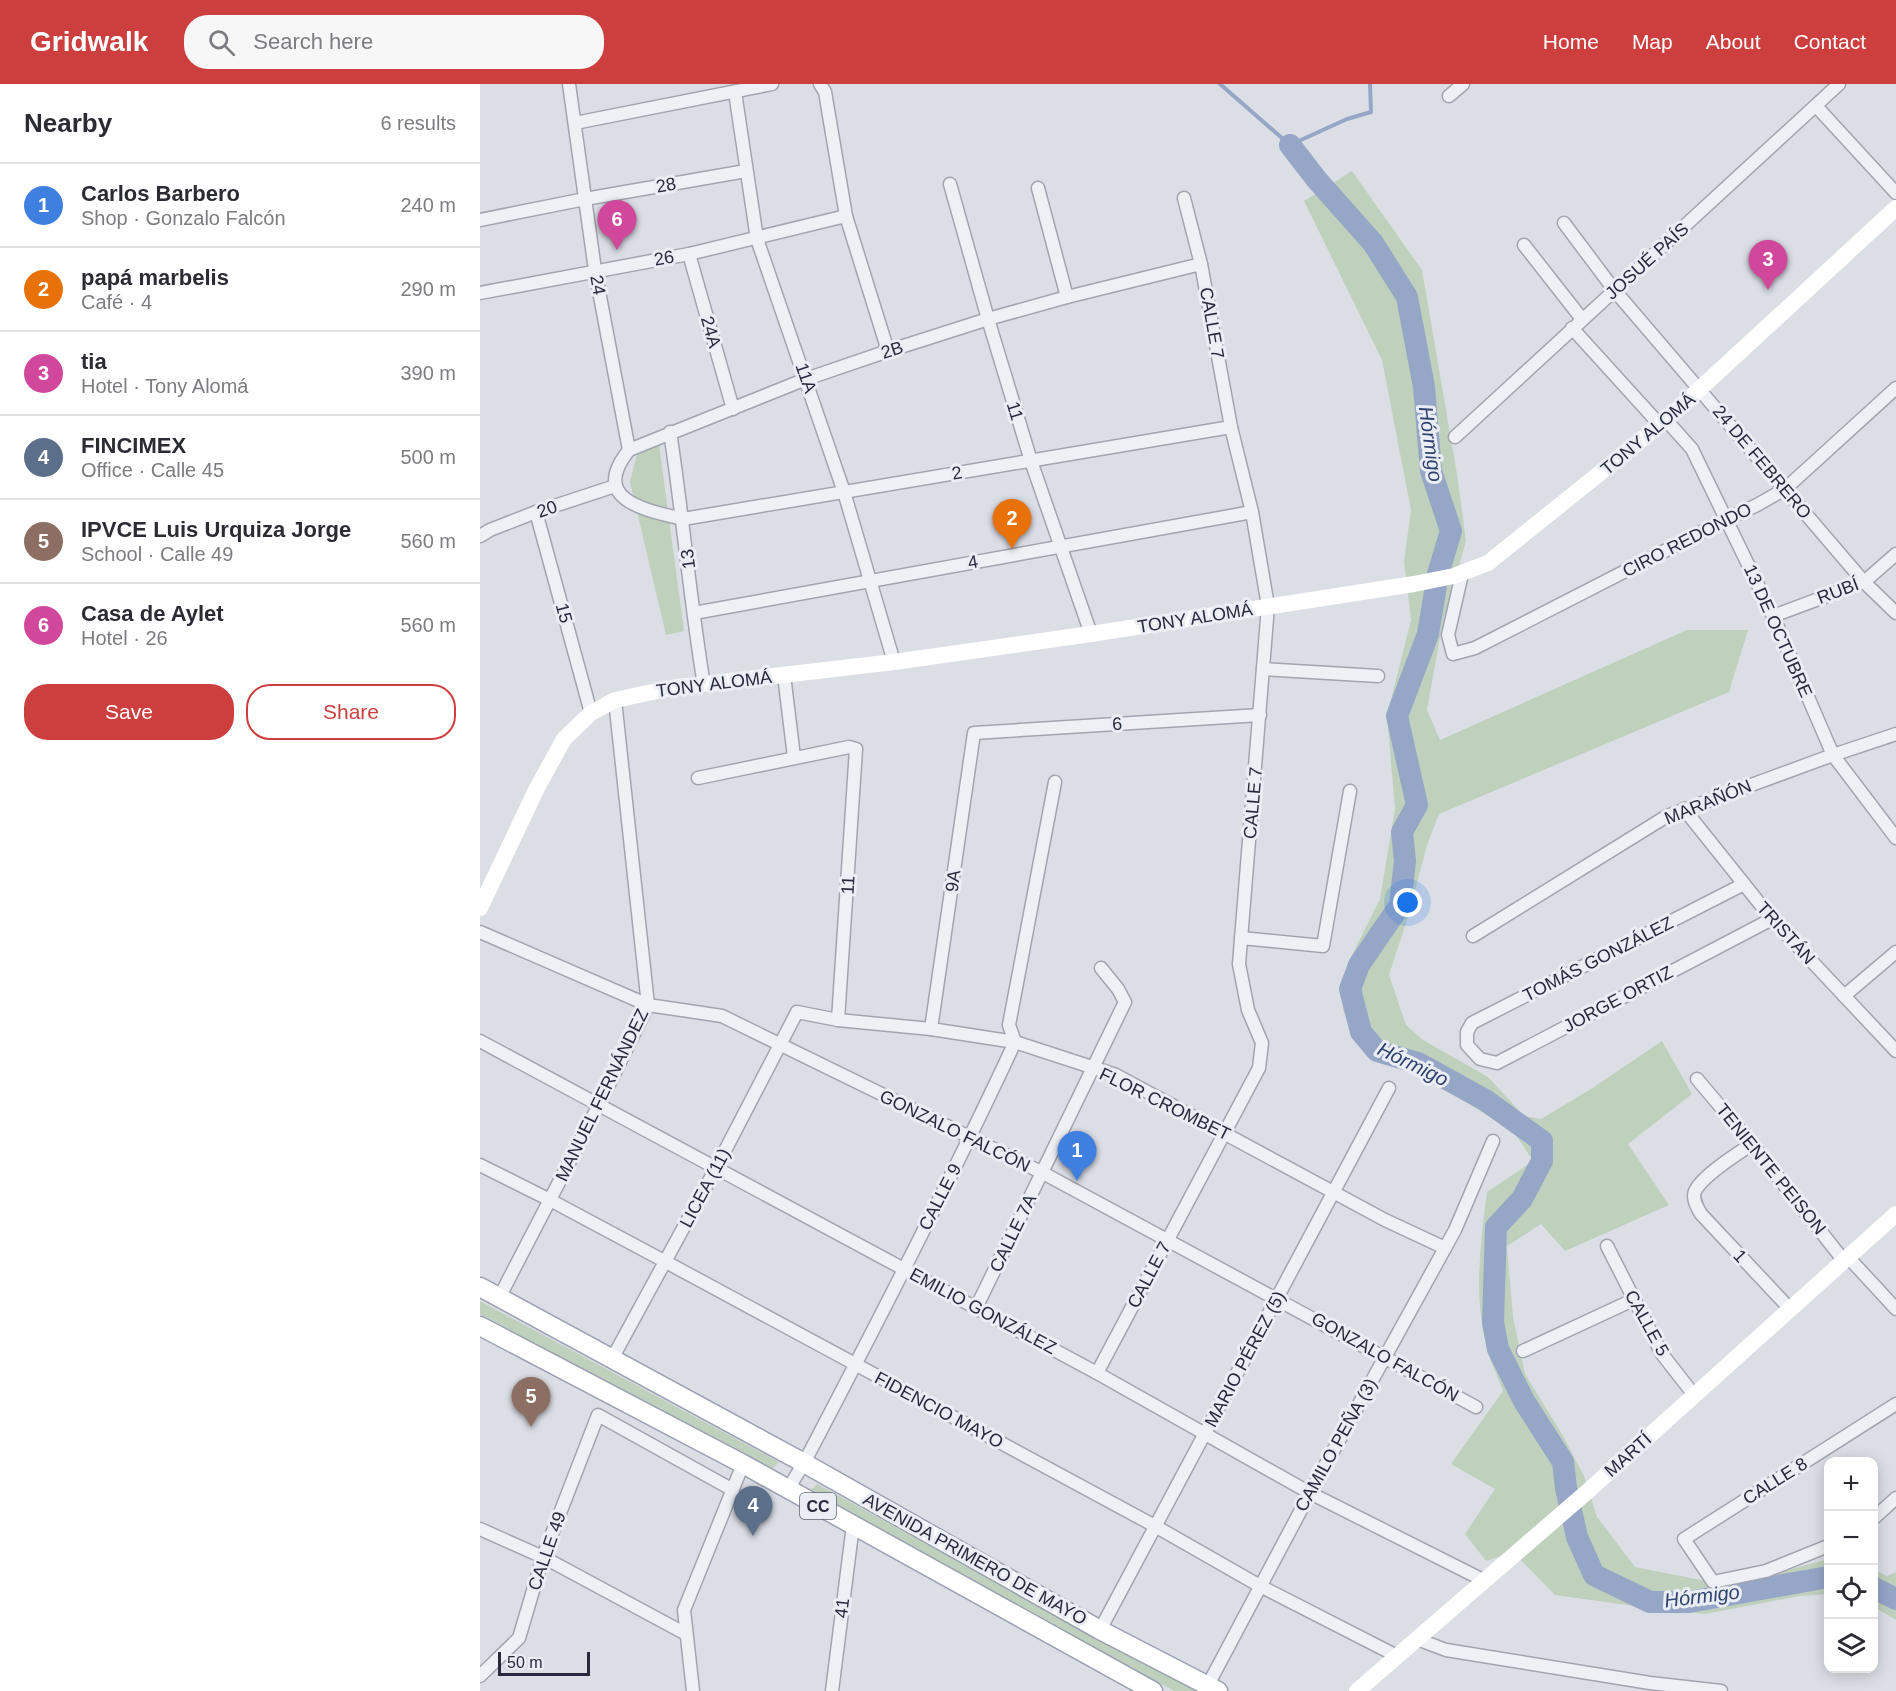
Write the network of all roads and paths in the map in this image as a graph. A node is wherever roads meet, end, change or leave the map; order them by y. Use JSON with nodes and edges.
{"nodes":[{"id":1,"x":569,"y":84,"type":"edge"},
{"id":2,"x":772,"y":84,"type":"edge"},
{"id":3,"x":820,"y":84,"type":"edge"},
{"id":4,"x":1463,"y":84,"type":"edge"},
{"id":5,"x":1839,"y":84,"type":"edge"},
{"id":6,"x":735,"y":92,"type":"junction"},
{"id":7,"x":1449,"y":96,"type":"dead end"},
{"id":8,"x":1816,"y":106,"type":"junction"},
{"id":9,"x":575,"y":123,"type":"junction"},
{"id":10,"x":746,"y":171,"type":"junction"},
{"id":11,"x":950,"y":184,"type":"dead end"},
{"id":12,"x":1038,"y":188,"type":"dead end"},
{"id":13,"x":1896,"y":194,"type":"edge"},
{"id":14,"x":1184,"y":198,"type":"dead end"},
{"id":15,"x":585,"y":199,"type":"junction"},
{"id":16,"x":1896,"y":208,"type":"edge"},
{"id":17,"x":846,"y":216,"type":"junction"},
{"id":18,"x":480,"y":220,"type":"edge"},
{"id":19,"x":1564,"y":223,"type":"dead end"},
{"id":20,"x":757,"y":239,"type":"junction"},
{"id":21,"x":1524,"y":245,"type":"dead end"},
{"id":22,"x":689,"y":254,"type":"junction"},
{"id":23,"x":1201,"y":264,"type":"junction"},
{"id":24,"x":595,"y":270,"type":"junction"},
{"id":25,"x":1615,"y":291,"type":"junction"},
{"id":26,"x":480,"y":293,"type":"edge"},
{"id":27,"x":1067,"y":297,"type":"junction"},
{"id":28,"x":988,"y":319,"type":"junction"},
{"id":29,"x":1582,"y":319,"type":"junction"},
{"id":30,"x":1572,"y":328,"type":"junction"},
{"id":31,"x":888,"y":351,"type":"junction"},
{"id":32,"x":806,"y":379,"type":"junction"},
{"id":33,"x":1896,"y":388,"type":"edge"},
{"id":34,"x":1701,"y":390,"type":"junction"},
{"id":35,"x":733,"y":410,"type":"junction"},
{"id":36,"x":1663,"y":422,"type":"junction"},
{"id":37,"x":1231,"y":427,"type":"junction"},
{"id":38,"x":670,"y":432,"type":"junction"},
{"id":39,"x":1455,"y":437,"type":"dead end"},
{"id":40,"x":629,"y":450,"type":"junction"},
{"id":41,"x":1031,"y":461,"type":"junction"},
{"id":42,"x":615,"y":486,"type":"junction"},
{"id":43,"x":1785,"y":489,"type":"junction"},
{"id":44,"x":844,"y":492,"type":"junction"},
{"id":45,"x":536,"y":512,"type":"junction"},
{"id":46,"x":1252,"y":512,"type":"junction"},
{"id":47,"x":683,"y":519,"type":"junction"},
{"id":48,"x":1727,"y":519,"type":"junction"},
{"id":49,"x":480,"y":536,"type":"edge"},
{"id":50,"x":1060,"y":547,"type":"junction"},
{"id":51,"x":1896,"y":554,"type":"edge"},
{"id":52,"x":1458,"y":575,"type":"junction"},
{"id":53,"x":872,"y":581,"type":"junction"},
{"id":54,"x":1864,"y":582,"type":"junction"},
{"id":55,"x":1268,"y":606,"type":"junction"},
{"id":56,"x":694,"y":613,"type":"junction"},
{"id":57,"x":1896,"y":613,"type":"edge"},
{"id":58,"x":1773,"y":616,"type":"junction"},
{"id":59,"x":1090,"y":634,"type":"junction"},
{"id":60,"x":894,"y":662,"type":"junction"},
{"id":61,"x":1263,"y":669,"type":"junction"},
{"id":62,"x":784,"y":675,"type":"junction"},
{"id":63,"x":1378,"y":676,"type":"dead end"},
{"id":64,"x":704,"y":685,"type":"junction"},
{"id":65,"x":615,"y":700,"type":"junction"},
{"id":66,"x":591,"y":713,"type":"junction"},
{"id":67,"x":1260,"y":716,"type":"junction"},
{"id":68,"x":974,"y":733,"type":"joint"},
{"id":69,"x":1896,"y":735,"type":"edge"},
{"id":70,"x":1833,"y":754,"type":"junction"},
{"id":71,"x":794,"y":757,"type":"junction"},
{"id":72,"x":698,"y":778,"type":"dead end"},
{"id":73,"x":1056,"y":782,"type":"dead end"},
{"id":74,"x":1350,"y":791,"type":"dead end"},
{"id":75,"x":1684,"y":809,"type":"junction"},
{"id":76,"x":1896,"y":838,"type":"edge"},
{"id":77,"x":1744,"y":884,"type":"junction"},
{"id":78,"x":480,"y":908,"type":"edge"},
{"id":79,"x":1772,"y":919,"type":"junction"},
{"id":80,"x":480,"y":932,"type":"edge"},
{"id":81,"x":1473,"y":936,"type":"dead end"},
{"id":82,"x":1241,"y":938,"type":"junction"},
{"id":83,"x":1896,"y":952,"type":"edge"},
{"id":84,"x":1101,"y":968,"type":"dead end"},
{"id":85,"x":1844,"y":996,"type":"junction"},
{"id":86,"x":648,"y":1005,"type":"junction"},
{"id":87,"x":794,"y":1015,"type":"joint"},
{"id":88,"x":838,"y":1020,"type":"junction"},
{"id":89,"x":931,"y":1029,"type":"junction"},
{"id":90,"x":480,"y":1041,"type":"edge"},
{"id":91,"x":1015,"y":1042,"type":"junction"},
{"id":92,"x":1467,"y":1045,"type":"joint"},
{"id":93,"x":780,"y":1046,"type":"junction"},
{"id":94,"x":1896,"y":1051,"type":"edge"},
{"id":95,"x":1093,"y":1068,"type":"junction"},
{"id":96,"x":1697,"y":1079,"type":"dead end"},
{"id":97,"x":1389,"y":1088,"type":"dead end"},
{"id":98,"x":599,"y":1105,"type":"junction"},
{"id":99,"x":1225,"y":1132,"type":"junction"},
{"id":100,"x":970,"y":1138,"type":"junction"},
{"id":101,"x":1493,"y":1141,"type":"dead end"},
{"id":102,"x":1752,"y":1144,"type":"junction"},
{"id":103,"x":480,"y":1164,"type":"edge"},
{"id":104,"x":716,"y":1168,"type":"junction"},
{"id":105,"x":1043,"y":1173,"type":"junction"},
{"id":106,"x":1333,"y":1192,"type":"junction"},
{"id":107,"x":550,"y":1200,"type":"junction"},
{"id":108,"x":1896,"y":1214,"type":"edge"},
{"id":109,"x":1167,"y":1241,"type":"junction"},
{"id":110,"x":1607,"y":1246,"type":"dead end"},
{"id":111,"x":1445,"y":1248,"type":"junction"},
{"id":112,"x":1846,"y":1259,"type":"junction"},
{"id":113,"x":666,"y":1262,"type":"junction"},
{"id":114,"x":904,"y":1269,"type":"junction"},
{"id":115,"x":480,"y":1287,"type":"edge"},
{"id":116,"x":499,"y":1298,"type":"junction"},
{"id":117,"x":1277,"y":1298,"type":"junction"},
{"id":118,"x":1633,"y":1300,"type":"junction"},
{"id":119,"x":976,"y":1308,"type":"junction"},
{"id":120,"x":1790,"y":1309,"type":"junction"},
{"id":121,"x":1896,"y":1309,"type":"edge"},
{"id":122,"x":480,"y":1326,"type":"edge"},
{"id":123,"x":1523,"y":1351,"type":"dead end"},
{"id":124,"x":1384,"y":1357,"type":"junction"},
{"id":125,"x":612,"y":1359,"type":"junction"},
{"id":126,"x":855,"y":1365,"type":"junction"},
{"id":127,"x":1097,"y":1372,"type":"junction"},
{"id":128,"x":1694,"y":1395,"type":"junction"},
{"id":129,"x":1896,"y":1404,"type":"edge"},
{"id":130,"x":1476,"y":1407,"type":"dead end"},
{"id":131,"x":1205,"y":1434,"type":"junction"},
{"id":132,"x":804,"y":1463,"type":"junction"},
{"id":133,"x":743,"y":1464,"type":"junction"},
{"id":134,"x":788,"y":1489,"type":"junction"},
{"id":135,"x":732,"y":1490,"type":"junction"},
{"id":136,"x":1310,"y":1493,"type":"junction"},
{"id":137,"x":1896,"y":1498,"type":"edge"},
{"id":138,"x":1878,"y":1514,"type":"edge"},
{"id":139,"x":853,"y":1525,"type":"junction"},
{"id":140,"x":1155,"y":1527,"type":"junction"},
{"id":141,"x":480,"y":1529,"type":"edge"},
{"id":142,"x":1824,"y":1548,"type":"edge"},
{"id":143,"x":543,"y":1557,"type":"junction"},
{"id":144,"x":1485,"y":1581,"type":"junction"},
{"id":145,"x":1260,"y":1586,"type":"junction"},
{"id":146,"x":1100,"y":1630,"type":"junction"},
{"id":147,"x":686,"y":1634,"type":"junction"},
{"id":148,"x":1417,"y":1639,"type":"junction"},
{"id":149,"x":1397,"y":1656,"type":"junction"},
{"id":150,"x":480,"y":1676,"type":"edge"},
{"id":151,"x":1213,"y":1688,"type":"edge"},
{"id":152,"x":693,"y":1691,"type":"edge"},
{"id":153,"x":832,"y":1691,"type":"edge"},
{"id":154,"x":1153,"y":1691,"type":"edge"},
{"id":155,"x":1357,"y":1691,"type":"edge"},
{"id":156,"x":1720,"y":1691,"type":"edge"}],
"edges":[{"from":1,"to":9,"type":"street","name":"24"},
{"from":2,"to":6,"type":"street"},
{"from":3,"to":17,"type":"street"},
{"from":4,"to":7,"type":"street"},
{"from":5,"to":8,"type":"street","name":"JOSUÉ PAÍS"},
{"from":6,"to":9,"type":"street"},
{"from":6,"to":10,"type":"street","name":"11A"},
{"from":8,"to":13,"type":"street"},
{"from":8,"to":25,"type":"street","name":"JOSUÉ PAÍS"},
{"from":9,"to":15,"type":"street","name":"24"},
{"from":10,"to":15,"type":"street","name":"28"},
{"from":10,"to":20,"type":"street","name":"11A"},
{"from":11,"to":28,"type":"street","name":"11"},
{"from":12,"to":27,"type":"street"},
{"from":14,"to":23,"type":"street","name":"CALLE 7"},
{"from":15,"to":18,"type":"street","name":"28"},
{"from":15,"to":24,"type":"street","name":"24"},
{"from":16,"to":34,"type":"street","name":"TONY ALOMÁ"},
{"from":17,"to":20,"type":"street","name":"26"},
{"from":17,"to":31,"type":"street"},
{"from":19,"to":25,"type":"street","name":"24 DE FEBRERO"},
{"from":20,"to":22,"type":"street","name":"26"},
{"from":20,"to":32,"type":"street","name":"11A"},
{"from":21,"to":29,"type":"street"},
{"from":22,"to":24,"type":"street","name":"26"},
{"from":22,"to":35,"type":"street","name":"24A"},
{"from":23,"to":27,"type":"street","name":"2B"},
{"from":23,"to":37,"type":"street","name":"CALLE 7"},
{"from":24,"to":26,"type":"street","name":"26"},
{"from":24,"to":40,"type":"street","name":"24"},
{"from":25,"to":29,"type":"street","name":"JOSUÉ PAÍS"},
{"from":25,"to":34,"type":"street","name":"24 DE FEBRERO"},
{"from":27,"to":28,"type":"street","name":"2B"},
{"from":28,"to":31,"type":"street","name":"2B"},
{"from":28,"to":41,"type":"street","name":"11"},
{"from":29,"to":30,"type":"street","name":"JOSUÉ PAÍS"},
{"from":30,"to":36,"type":"street","name":"13 DE OCTUBRE"},
{"from":30,"to":39,"type":"street","name":"JOSUÉ PAÍS"},
{"from":31,"to":32,"type":"street","name":"2B"},
{"from":32,"to":35,"type":"street","name":"2B"},
{"from":32,"to":44,"type":"street","name":"11A"},
{"from":33,"to":43,"type":"street","name":"CIRO REDONDO"},
{"from":34,"to":36,"type":"street","name":"TONY ALOMÁ"},
{"from":34,"to":43,"type":"street","name":"24 DE FEBRERO"},
{"from":35,"to":38,"type":"street","name":"2B"},
{"from":36,"to":48,"type":"street","name":"13 DE OCTUBRE"},
{"from":36,"to":52,"type":"street","name":"TONY ALOMÁ"},
{"from":37,"to":41,"type":"street","name":"2"},
{"from":37,"to":46,"type":"street","name":"CALLE 7"},
{"from":38,"to":40,"type":"street","name":"2B"},
{"from":38,"to":47,"type":"street","name":"13"},
{"from":40,"to":42,"type":"street"},
{"from":41,"to":44,"type":"street","name":"2"},
{"from":41,"to":50,"type":"street","name":"11"},
{"from":42,"to":45,"type":"street","name":"20"},
{"from":42,"to":47,"type":"street"},
{"from":43,"to":48,"type":"street","name":"CIRO REDONDO"},
{"from":43,"to":54,"type":"street","name":"24 DE FEBRERO"},
{"from":44,"to":47,"type":"street","name":"2"},
{"from":44,"to":53,"type":"street","name":"11A"},
{"from":45,"to":49,"type":"street","name":"20"},
{"from":45,"to":66,"type":"street","name":"15"},
{"from":46,"to":50,"type":"street","name":"4"},
{"from":46,"to":55,"type":"street","name":"CALLE 7"},
{"from":47,"to":56,"type":"street","name":"13"},
{"from":48,"to":52,"type":"street","name":"CIRO REDONDO"},
{"from":48,"to":58,"type":"street","name":"13 DE OCTUBRE"},
{"from":50,"to":53,"type":"street","name":"4"},
{"from":50,"to":59,"type":"street","name":"11"},
{"from":51,"to":54,"type":"street","name":"RUBÍ"},
{"from":52,"to":55,"type":"street","name":"TONY ALOMÁ"},
{"from":53,"to":56,"type":"street","name":"4"},
{"from":53,"to":60,"type":"street","name":"11A"},
{"from":54,"to":57,"type":"street","name":"24 DE FEBRERO"},
{"from":54,"to":58,"type":"street","name":"RUBÍ"},
{"from":55,"to":59,"type":"street","name":"TONY ALOMÁ"},
{"from":55,"to":61,"type":"street","name":"CALLE 7"},
{"from":56,"to":64,"type":"street","name":"13"},
{"from":58,"to":70,"type":"street","name":"13 DE OCTUBRE"},
{"from":59,"to":60,"type":"street","name":"TONY ALOMÁ"},
{"from":60,"to":62,"type":"street","name":"TONY ALOMÁ"},
{"from":61,"to":63,"type":"street"},
{"from":61,"to":67,"type":"street","name":"CALLE 7"},
{"from":62,"to":64,"type":"street","name":"TONY ALOMÁ"},
{"from":62,"to":71,"type":"street"},
{"from":64,"to":65,"type":"street","name":"TONY ALOMÁ"},
{"from":65,"to":66,"type":"street","name":"TONY ALOMÁ"},
{"from":65,"to":86,"type":"street","name":"MANUEL FERNÁNDEZ"},
{"from":66,"to":78,"type":"street","name":"TONY ALOMÁ"},
{"from":67,"to":68,"type":"street","name":"6"},
{"from":67,"to":82,"type":"street","name":"CALLE 7"},
{"from":68,"to":89,"type":"street","name":"9A"},
{"from":69,"to":70,"type":"street","name":"MARAÑÓN"},
{"from":70,"to":75,"type":"street","name":"MARAÑÓN"},
{"from":70,"to":76,"type":"street","name":"13 DE OCTUBRE"},
{"from":71,"to":72,"type":"street"},
{"from":71,"to":88,"type":"street","name":"11"},
{"from":73,"to":91,"type":"street"},
{"from":74,"to":82,"type":"street"},
{"from":75,"to":77,"type":"street","name":"TRISTÁN"},
{"from":75,"to":81,"type":"street","name":"MARAÑÓN"},
{"from":77,"to":79,"type":"street","name":"TRISTÁN"},
{"from":77,"to":92,"type":"street","name":"TOMÁS GONZÁLEZ"},
{"from":79,"to":85,"type":"street","name":"TRISTÁN"},
{"from":79,"to":92,"type":"street","name":"JORGE ORTIZ"},
{"from":80,"to":86,"type":"street","name":"GONZALO FALCÓN"},
{"from":82,"to":99,"type":"street","name":"CALLE 7"},
{"from":83,"to":85,"type":"street"},
{"from":84,"to":95,"type":"street","name":"CALLE 7A"},
{"from":85,"to":94,"type":"street","name":"TRISTÁN"},
{"from":86,"to":93,"type":"street","name":"GONZALO FALCÓN"},
{"from":86,"to":98,"type":"street","name":"MANUEL FERNÁNDEZ"},
{"from":87,"to":88,"type":"street","name":"FLOR CROMBET"},
{"from":87,"to":93,"type":"street","name":"LICEA (11)"},
{"from":88,"to":89,"type":"street","name":"FLOR CROMBET"},
{"from":89,"to":91,"type":"street","name":"FLOR CROMBET"},
{"from":90,"to":98,"type":"street","name":"EMILIO GONZÁLEZ"},
{"from":91,"to":95,"type":"street","name":"FLOR CROMBET"},
{"from":91,"to":100,"type":"street","name":"CALLE 9"},
{"from":93,"to":100,"type":"street","name":"GONZALO FALCÓN"},
{"from":93,"to":104,"type":"street","name":"LICEA (11)"},
{"from":95,"to":99,"type":"street","name":"FLOR CROMBET"},
{"from":95,"to":105,"type":"street","name":"CALLE 7A"},
{"from":96,"to":102,"type":"street","name":"TENIENTE PEISON"},
{"from":97,"to":106,"type":"street","name":"MARIO PÉREZ (5)"},
{"from":98,"to":104,"type":"street","name":"EMILIO GONZÁLEZ"},
{"from":98,"to":107,"type":"street","name":"MANUEL FERNÁNDEZ"},
{"from":99,"to":106,"type":"street","name":"FLOR CROMBET"},
{"from":99,"to":109,"type":"street","name":"CALLE 7"},
{"from":100,"to":105,"type":"street","name":"GONZALO FALCÓN"},
{"from":100,"to":114,"type":"street","name":"CALLE 9"},
{"from":101,"to":111,"type":"street","name":"CAMILO PEÑA (3)"},
{"from":102,"to":112,"type":"street","name":"TENIENTE PEISON"},
{"from":102,"to":120,"type":"street","name":"1"},
{"from":103,"to":107,"type":"street","name":"FIDENCIO MAYO"},
{"from":104,"to":113,"type":"street","name":"LICEA (11)"},
{"from":104,"to":114,"type":"street","name":"EMILIO GONZÁLEZ"},
{"from":105,"to":109,"type":"street","name":"GONZALO FALCÓN"},
{"from":105,"to":119,"type":"street","name":"CALLE 7A"},
{"from":106,"to":111,"type":"street","name":"FLOR CROMBET"},
{"from":106,"to":117,"type":"street","name":"MARIO PÉREZ (5)"},
{"from":107,"to":113,"type":"street","name":"FIDENCIO MAYO"},
{"from":107,"to":116,"type":"street","name":"MANUEL FERNÁNDEZ"},
{"from":108,"to":112,"type":"street","name":"MARTÍ"},
{"from":109,"to":117,"type":"street","name":"GONZALO FALCÓN"},
{"from":109,"to":127,"type":"street","name":"CALLE 7"},
{"from":110,"to":118,"type":"street","name":"CALLE 5"},
{"from":111,"to":124,"type":"street","name":"CAMILO PEÑA (3)"},
{"from":112,"to":120,"type":"street","name":"MARTÍ"},
{"from":112,"to":121,"type":"street","name":"TENIENTE PEISON"},
{"from":113,"to":125,"type":"street","name":"LICEA (11)"},
{"from":113,"to":126,"type":"street","name":"FIDENCIO MAYO"},
{"from":114,"to":119,"type":"street","name":"EMILIO GONZÁLEZ"},
{"from":114,"to":126,"type":"street","name":"CALLE 9"},
{"from":115,"to":116,"type":"main road","name":"AVENIDA PRIMERO DE MAYO"},
{"from":116,"to":125,"type":"main road","name":"AVENIDA PRIMERO DE MAYO"},
{"from":117,"to":124,"type":"street","name":"GONZALO FALCÓN"},
{"from":117,"to":131,"type":"street","name":"MARIO PÉREZ (5)"},
{"from":118,"to":123,"type":"street"},
{"from":118,"to":128,"type":"street","name":"CALLE 5"},
{"from":119,"to":127,"type":"street","name":"EMILIO GONZÁLEZ"},
{"from":120,"to":128,"type":"street","name":"MARTÍ"},
{"from":122,"to":133,"type":"main road","name":"AVENIDA PRIMERO DE MAYO","number":"CC"},
{"from":124,"to":130,"type":"street","name":"GONZALO FALCÓN"},
{"from":124,"to":136,"type":"street","name":"CAMILO PEÑA (3)"},
{"from":125,"to":132,"type":"main road","name":"AVENIDA PRIMERO DE MAYO"},
{"from":126,"to":132,"type":"street","name":"CALLE 9"},
{"from":126,"to":140,"type":"street","name":"FIDENCIO MAYO"},
{"from":127,"to":131,"type":"street","name":"EMILIO GONZÁLEZ"},
{"from":128,"to":144,"type":"street","name":"MARTÍ"},
{"from":129,"to":142,"type":"street","name":"CALLE 8"},
{"from":131,"to":136,"type":"street","name":"EMILIO GONZÁLEZ"},
{"from":131,"to":140,"type":"street","name":"MARIO PÉREZ (5)"},
{"from":132,"to":134,"type":"street","name":"CALLE 9"},
{"from":132,"to":146,"type":"main road","name":"AVENIDA PRIMERO DE MAYO"},
{"from":133,"to":134,"type":"main road","name":"AVENIDA PRIMERO DE MAYO","number":"CC"},
{"from":133,"to":135,"type":"street"},
{"from":134,"to":139,"type":"main road","name":"AVENIDA PRIMERO DE MAYO","number":"CC"},
{"from":135,"to":143,"type":"street","name":"CALLE 49"},
{"from":135,"to":147,"type":"street"},
{"from":136,"to":144,"type":"street","name":"EMILIO GONZÁLEZ"},
{"from":136,"to":145,"type":"street","name":"CAMILO PEÑA (3)"},
{"from":137,"to":138,"type":"street"},
{"from":139,"to":153,"type":"street","name":"41"},
{"from":139,"to":154,"type":"main road","name":"AVENIDA PRIMERO DE MAYO","number":"CC"},
{"from":140,"to":145,"type":"street","name":"FIDENCIO MAYO"},
{"from":140,"to":146,"type":"street","name":"MARIO PÉREZ (5)"},
{"from":141,"to":143,"type":"street"},
{"from":143,"to":147,"type":"street"},
{"from":143,"to":150,"type":"street","name":"CALLE 49"},
{"from":144,"to":148,"type":"street","name":"MARTÍ"},
{"from":145,"to":149,"type":"street","name":"FIDENCIO MAYO"},
{"from":145,"to":151,"type":"street","name":"CAMILO PEÑA (3)"},
{"from":146,"to":151,"type":"main road","name":"AVENIDA PRIMERO DE MAYO"},
{"from":147,"to":152,"type":"street"},
{"from":148,"to":149,"type":"street","name":"MARTÍ"},
{"from":148,"to":156,"type":"street"},
{"from":149,"to":155,"type":"street","name":"MARTÍ"}]}
